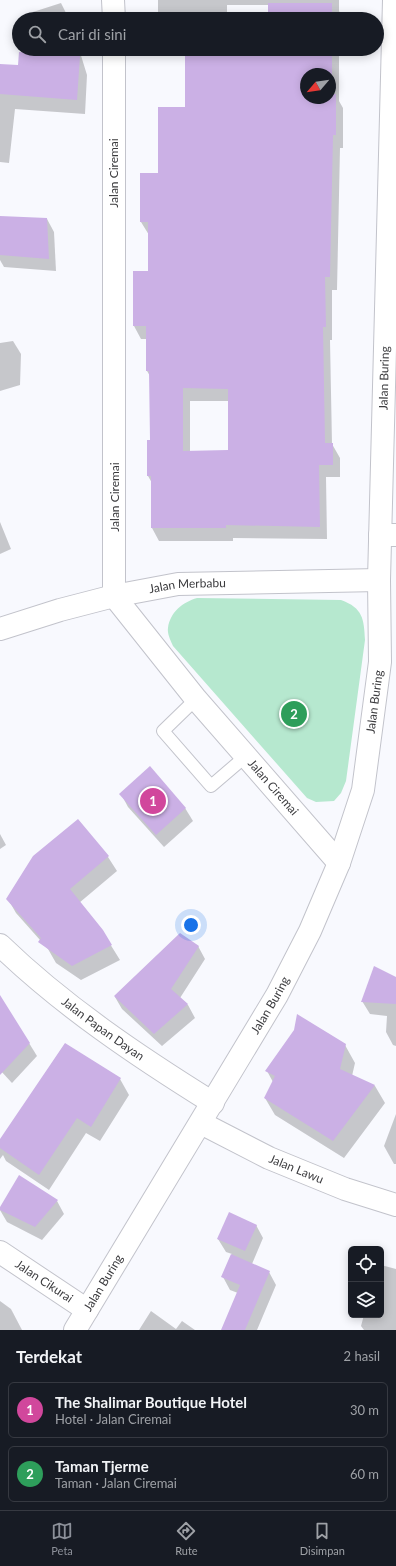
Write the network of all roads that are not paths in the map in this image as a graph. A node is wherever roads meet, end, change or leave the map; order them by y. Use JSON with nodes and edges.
{"nodes":[{"id":1,"x":113,"y":0,"type":"edge"},
{"id":2,"x":394,"y":0,"type":"edge"},
{"id":3,"x":114,"y":12,"type":"edge"},
{"id":4,"x":114,"y":56,"type":"edge"},
{"id":5,"x":388,"y":535,"type":"edge"},
{"id":6,"x":379,"y":580,"type":"junction"},
{"id":7,"x":114,"y":596,"type":"junction"},
{"id":8,"x":0,"y":629,"type":"edge"},
{"id":9,"x":196,"y":699,"type":"junction"},
{"id":10,"x":246,"y":756,"type":"junction"},
{"id":11,"x":339,"y":864,"type":"junction"},
{"id":12,"x":0,"y":945,"type":"edge"},
{"id":13,"x":213,"y":1103,"type":"junction"},
{"id":14,"x":201,"y":1123,"type":"junction"},
{"id":15,"x":396,"y":1205,"type":"edge"},
{"id":16,"x":0,"y":1252,"type":"edge"},
{"id":17,"x":87,"y":1310,"type":"junction"},
{"id":18,"x":75,"y":1330,"type":"edge"}],
"edges":[{"from":1,"to":3,"type":"street"},
{"from":2,"to":5,"type":"street","name":"Jalan Buring"},
{"from":4,"to":7,"type":"street","name":"Jalan Ciremai"},
{"from":5,"to":6,"type":"street","name":"Jalan Buring"},
{"from":6,"to":7,"type":"street","name":"Jalan Merbabu"},
{"from":6,"to":11,"type":"street","name":"Jalan Buring"},
{"from":7,"to":8,"type":"street","name":"Jalan Merbabu"},
{"from":7,"to":9,"type":"street","name":"Jalan Ciremai"},
{"from":9,"to":10,"type":"street","name":"Jalan Ciremai"},
{"from":9,"to":10,"type":"lane"},
{"from":10,"to":11,"type":"street","name":"Jalan Ciremai"},
{"from":11,"to":13,"type":"street","name":"Jalan Buring"},
{"from":12,"to":13,"type":"street","name":"Jalan Papan Dayan"},
{"from":13,"to":14,"type":"street","name":"Jalan Buring"},
{"from":14,"to":15,"type":"street","name":"Jalan Lawu"},
{"from":14,"to":17,"type":"street","name":"Jalan Buring"},
{"from":16,"to":17,"type":"street","name":"Jalan Cikurai"},
{"from":17,"to":18,"type":"street","name":"Jalan Buring"}]}
